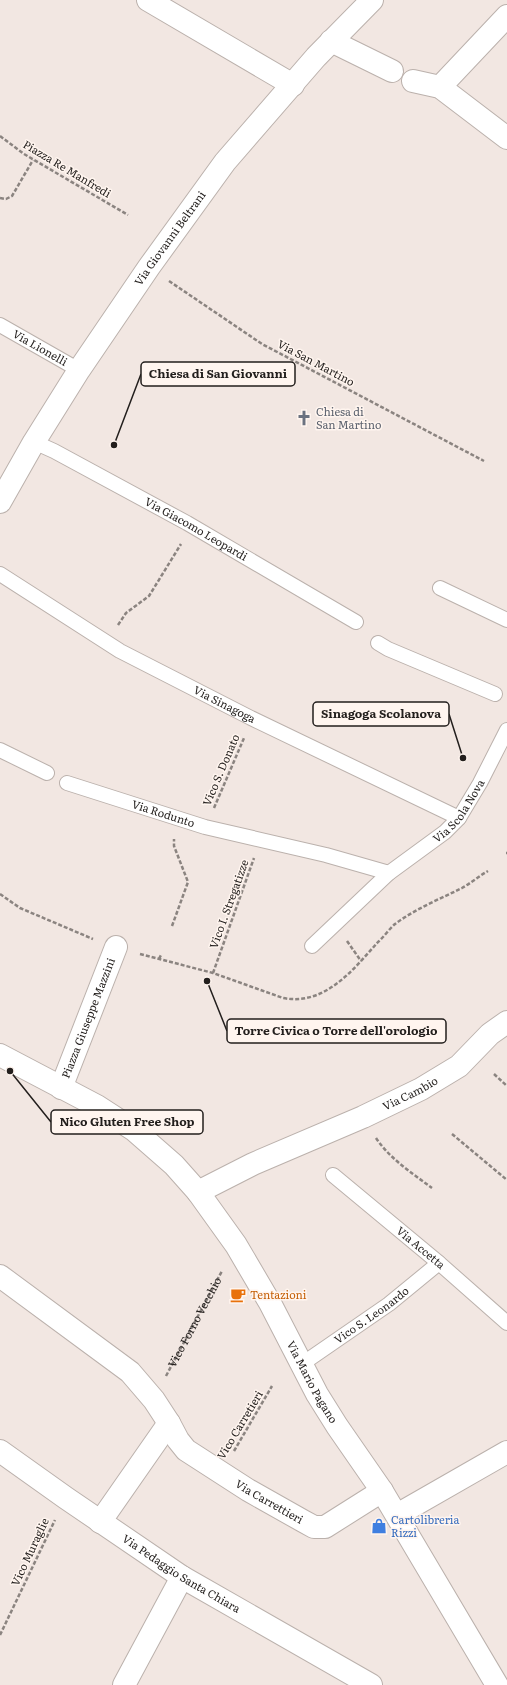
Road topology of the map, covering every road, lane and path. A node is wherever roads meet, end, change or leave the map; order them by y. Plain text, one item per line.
1 (148, 0) edge
2 (372, 0) edge
3 (507, 16) edge
4 (330, 40) junction
5 (392, 71) dead end
6 (413, 81) dead end
7 (293, 85) junction
8 (440, 87) junction
9 (0, 136) edge
10 (507, 138) edge
11 (33, 160) junction
12 (0, 198) edge
13 (128, 215) dead end
14 (149, 268) junction
15 (0, 325) edge
16 (79, 370) junction
17 (34, 442) junction
18 (484, 461) dead end
19 (0, 502) edge
20 (192, 526) junction
21 (0, 574) edge
22 (440, 588) dead end
23 (507, 620) edge
24 (356, 622) dead end
25 (108, 643) junction
26 (378, 643) dead end
27 (495, 694) dead end
28 (252, 718) junction
29 (507, 730) edge
30 (0, 750) edge
31 (47, 773) dead end
32 (67, 783) dead end
33 (459, 818) junction
34 (180, 820) junction
35 (205, 827) junction
36 (260, 840) junction
37 (488, 871) dead end
38 (389, 873) junction
39 (0, 894) edge
40 (440, 898) dead end
41 (172, 926) dead end
42 (312, 946) dead end
43 (116, 948) joint
44 (161, 955) dead end
45 (154, 958) dead end
46 (159, 959) junction
47 (175, 963) dead end
48 (213, 973) dead end
49 (507, 1022) edge
50 (0, 1055) edge
51 (494, 1074) dead end
52 (507, 1086) edge
53 (61, 1088) junction
54 (97, 1106) joint
55 (363, 1117) junction
56 (452, 1134) dead end
57 (334, 1175) dead end
58 (507, 1180) edge
59 (432, 1188) dead end
60 (198, 1192) junction
61 (236, 1245) junction
62 (439, 1263) junction
63 (0, 1276) edge
64 (507, 1323) edge
65 (302, 1364) junction
66 (272, 1386) dead end
67 (154, 1400) junction
68 (170, 1423) junction
69 (0, 1450) edge
70 (507, 1452) edge
71 (221, 1472) junction
72 (382, 1491) junction
73 (66, 1498) junction
74 (397, 1515) junction
75 (100, 1522) junction
76 (182, 1577) junction
77 (0, 1635) edge
78 (493, 1684) edge
79 (124, 1685) edge
80 (371, 1685) edge

1 - 7 street
2 - 4 street, Via Giovanni Beltrani
3 - 8 street
4 - 5 street
4 - 7 street, Via Giovanni Beltrani
6 - 8 street
7 - 14 street, Via Giovanni Beltrani
8 - 10 street
9 - 11 path, Piazza Re Manfredi
11 - 12 path
11 - 13 path, Piazza Re Manfredi
14 - 16 street, Via Giovanni Beltrani
14 - 18 path, Via San Martino
15 - 16 lane, Via Lionelli
16 - 17 street, Via Giovanni Beltrani
17 - 19 street, Via Giovanni Beltrani
17 - 20 lane, Via Giacomo Leopardi
20 - 24 lane, Via Giacomo Leopardi
20 - 25 path
21 - 25 lane, Via Sinagoga
22 - 23 lane
25 - 28 lane, Via Sinagoga
26 - 27 lane
28 - 33 lane, Via Sinagoga
28 - 35 path, Vico S. Donato
29 - 33 lane, Via Scola Nova
30 - 31 lane
32 - 34 lane, Via Rodunto
33 - 38 lane, Via Scola Nova
34 - 35 lane, Via Rodunto
34 - 41 path
35 - 36 lane, Via Rodunto
36 - 38 lane
36 - 48 path, Vico I. Stregatizze
37 - 40 path
38 - 42 lane, Via Scola Nova
39 - 43 path
43 - 53 street, Piazza Giuseppe Mazzini
44 - 46 path
45 - 46 path
46 - 47 path
49 - 55 street, Via Cambio
50 - 53 street, Piazza Giuseppe Mazzini
51 - 52 path
53 - 54 street, Piazza Giuseppe Mazzini
54 - 60 street, Via Mario Pagano
55 - 59 path
55 - 60 street, Via Cambio
56 - 58 path
57 - 62 lane, Via Accetta
60 - 61 street, Via Mario Pagano
61 - 65 street, Via Mario Pagano
61 - 67 path, Vico Forno Vecchio
62 - 64 lane, Via Accetta
62 - 65 lane, Vico S. Leonardo
63 - 67 street, Via Carrettieri
65 - 72 street, Via Mario Pagano
66 - 71 path, Vico Carretieri
67 - 68 street, Via Carrettieri
68 - 71 street, Via Carrettieri
68 - 75 street
69 - 73 street, Via Pedaggio Santa Chiara
70 - 74 street
71 - 72 street, Via Carrettieri
72 - 74 street, Via Mario Pagano
73 - 75 street, Via Pedaggio Santa Chiara
73 - 77 path, Vico Muraglie
74 - 78 street, Via Mario Pagano
75 - 76 street, Via Pedaggio Santa Chiara
76 - 79 street
76 - 80 street, Via Pedaggio Santa Chiara

